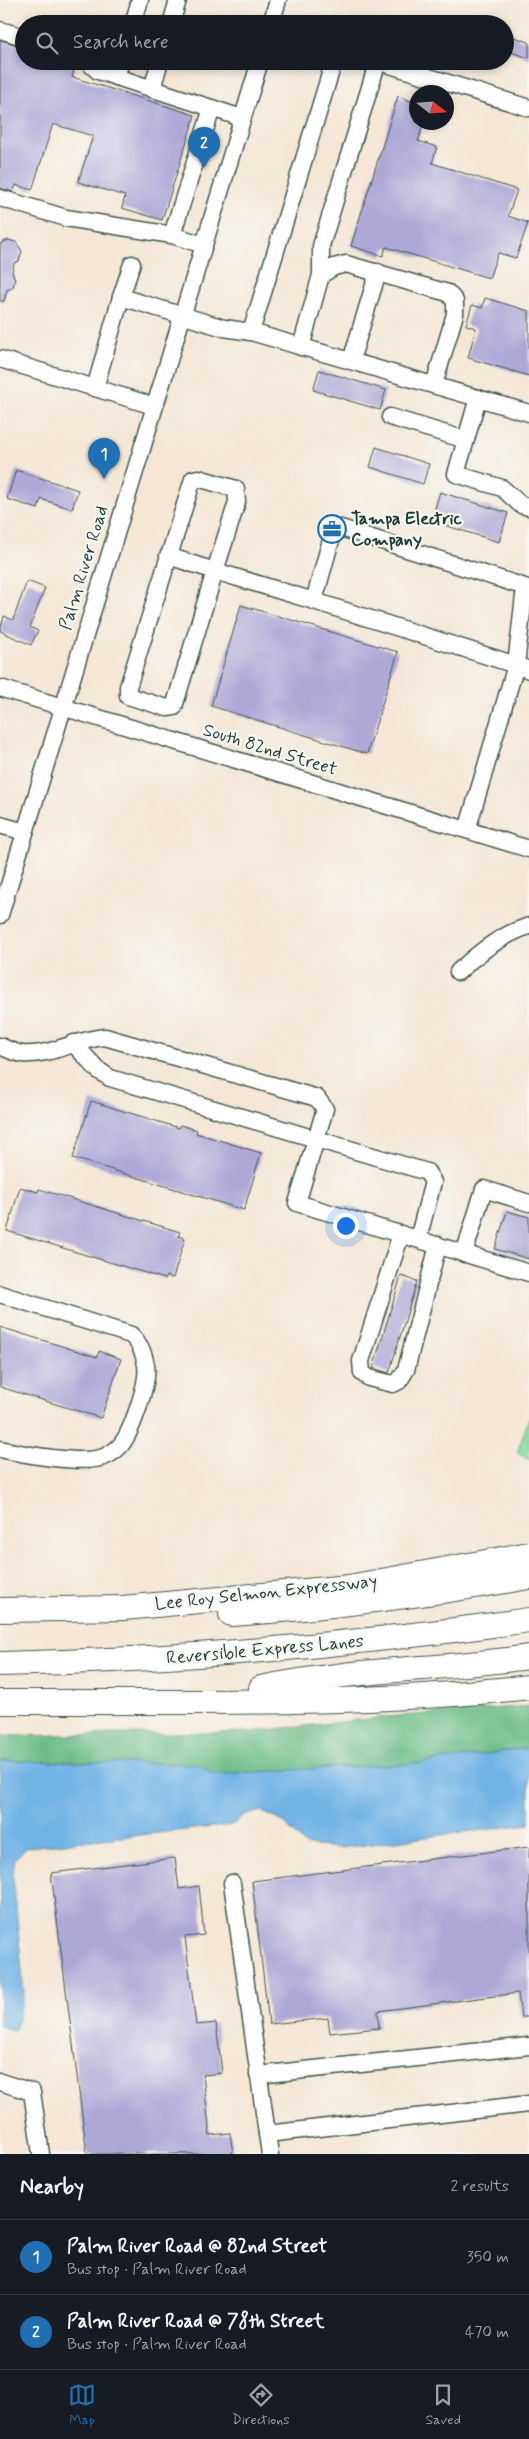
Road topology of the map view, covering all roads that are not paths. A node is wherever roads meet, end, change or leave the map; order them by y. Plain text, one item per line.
1 (140, 0) edge
2 (178, 0) edge
3 (278, 0) edge
4 (136, 15) edge
5 (174, 15) edge
6 (274, 15) edge
7 (0, 30) edge
8 (15, 34) edge
9 (97, 70) edge
10 (118, 70) edge
11 (157, 70) edge
12 (257, 70) edge
13 (331, 70) edge
14 (375, 70) edge
15 (407, 70) edge
16 (116, 77) junction
17 (152, 89) junction
18 (212, 108) junction
19 (529, 108) edge
20 (242, 118) junction
21 (0, 198) edge
22 (172, 234) junction
23 (204, 244) junction
24 (132, 264) dead end
25 (378, 272) junction
26 (322, 275) junction
27 (121, 297) junction
28 (182, 316) junction
29 (251, 332) junction
30 (301, 346) junction
31 (0, 359) edge
32 (351, 361) junction
33 (434, 385) junction
34 (95, 388) junction
35 (478, 398) junction
36 (154, 406) junction
37 (529, 413) edge
38 (390, 417) dead end
39 (466, 440) junction
40 (529, 507) edge
41 (168, 556) junction
42 (215, 571) junction
43 (314, 601) junction
44 (523, 667) edge
45 (0, 688) edge
46 (63, 708) junction
47 (0, 825) edge
48 (467, 830) junction
49 (25, 832) junction
50 (529, 849) edge
51 (0, 915) edge
52 (529, 926) edge
53 (458, 972) dead end
54 (73, 1043) junction
55 (0, 1046) edge
56 (315, 1140) junction
57 (529, 1203) edge
58 (401, 1234) junction
59 (418, 1240) junction
60 (438, 1245) junction
61 (464, 1254) junction
62 (529, 1273) edge
63 (0, 1294) edge
64 (0, 1449) edge
65 (529, 1554) edge
66 (529, 1577) edge
67 (123, 1608) junction
68 (0, 1610) edge
69 (529, 1620) edge
70 (529, 1657) edge
71 (0, 1664) edge
72 (529, 1687) edge
73 (224, 1700) junction
74 (0, 1702) edge
75 (232, 1883) dead end
76 (529, 2046) edge
77 (258, 2075) junction
78 (0, 2082) edge
79 (529, 2104) edge
80 (267, 2134) junction
81 (41, 2154) edge
82 (270, 2154) edge

1 - 4 street
2 - 5 street
3 - 6 street
7 - 8 street
9 - 16 street
10 - 16 street
11 - 17 street
12 - 20 street, Palm River Road
13 - 29 street
14 - 26 street
15 - 19 street
16 - 17 street
17 - 18 street
18 - 20 street
18 - 22 street
20 - 23 street, Palm River Road
21 - 22 street
22 - 23 street
23 - 28 street, Palm River Road
24 - 27 street
25 - 26 street
25 - 32 street
25 - 33 street
26 - 30 street
27 - 28 street
27 - 34 street
28 - 29 street
28 - 36 street, Palm River Road
29 - 30 street
30 - 32 street
31 - 34 street
32 - 33 street
33 - 35 street
34 - 36 street
35 - 37 street
35 - 39 street
36 - 46 street, Palm River Road
38 - 39 street
39 - 40 street
41 - 42 street
41 - 42 street
41 - 42 street
42 - 43 street
43 - 44 street
43 - 44 street
44 - 48 street
45 - 46 street, South 82nd Street
46 - 48 street, South 82nd Street
46 - 49 street, Palm River Road
47 - 49 street
48 - 50 street, South 82nd Street
49 - 51 street, Palm River Road
52 - 53 street
54 - 55 street
54 - 56 street
54 - 56 street
56 - 58 street
56 - 59 street
57 - 61 street
58 - 59 street
58 - 60 street
59 - 60 street
60 - 61 street
61 - 62 street
63 - 64 street
65 - 67 highway, Lee Roy Selmon Expressway
66 - 67 highway
67 - 68 highway, Lee Roy Selmon Expressway
69 - 71 highway, Reversible Express Lanes
70 - 73 highway
72 - 73 highway
73 - 74 highway
75 - 77 street
76 - 77 street
77 - 80 street
78 - 81 street
79 - 80 street
80 - 82 street

